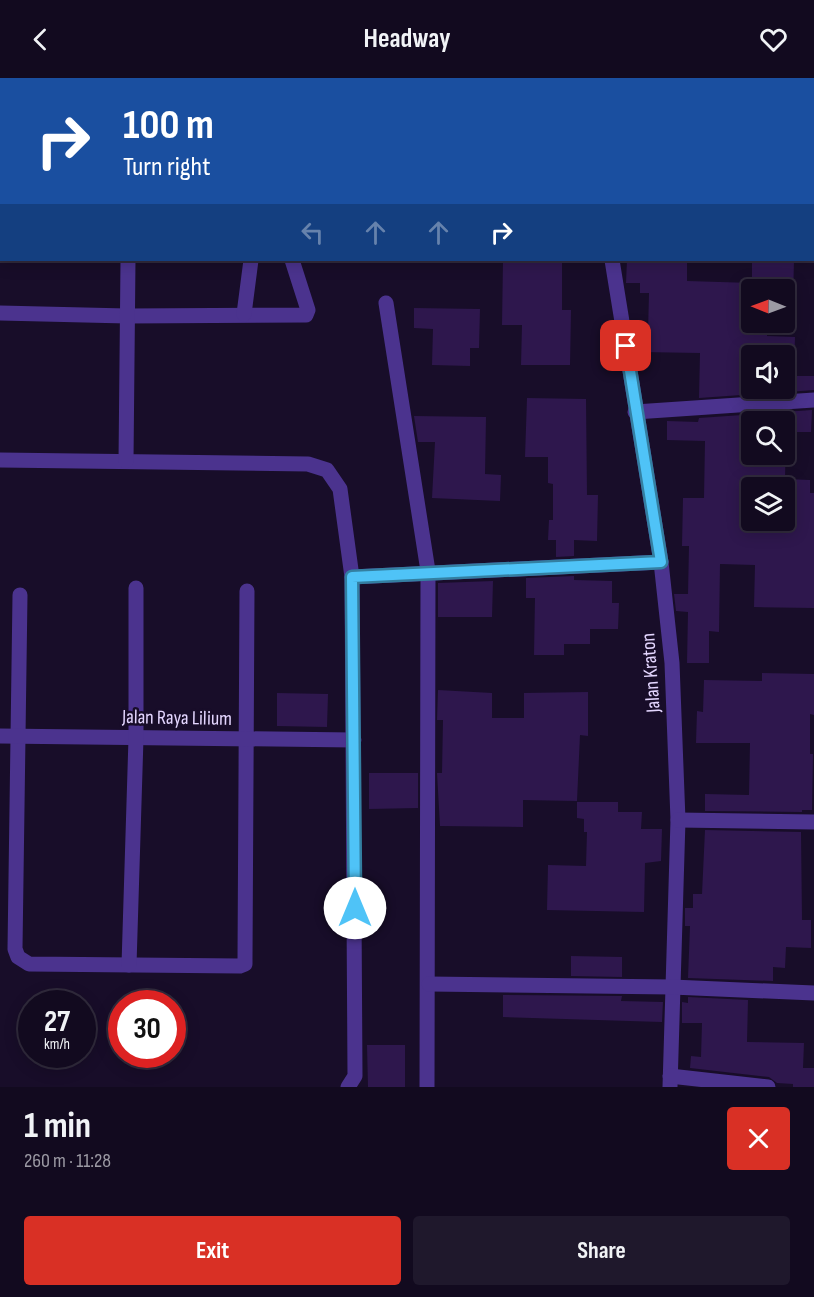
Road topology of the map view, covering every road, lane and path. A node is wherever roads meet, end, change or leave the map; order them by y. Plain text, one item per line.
1 (128, 261) edge
2 (251, 261) edge
3 (292, 261) edge
4 (612, 261) edge
5 (386, 303) dead end
6 (0, 313) edge
7 (244, 314) junction
8 (126, 316) junction
9 (814, 400) edge
10 (635, 412) junction
11 (0, 460) edge
12 (126, 461) junction
13 (661, 562) junction
14 (428, 571) junction
15 (352, 577) junction
16 (136, 588) dead end
17 (247, 591) dead end
18 (20, 595) dead end
19 (0, 736) edge
20 (19, 736) junction
21 (136, 738) junction
22 (245, 739) junction
23 (354, 740) junction
24 (678, 820) junction
25 (814, 822) edge
26 (129, 965) junction
27 (429, 984) junction
28 (672, 987) junction
29 (814, 993) edge
30 (670, 1082) edge
31 (348, 1087) edge
32 (427, 1087) edge
33 (768, 1087) edge

1 - 8 street
2 - 7 street
3 - 7 street
4 - 10 street, Jalan Kraton
5 - 14 street
6 - 8 street
7 - 8 street
8 - 12 street
9 - 10 street
10 - 13 street, Jalan Kraton
11 - 12 street
12 - 15 street
13 - 14 street
13 - 24 street, Jalan Kraton
14 - 15 street
14 - 27 street
15 - 23 street
16 - 21 street
17 - 22 street
18 - 20 street
19 - 20 street, Jalan Raya Lilium
20 - 21 street, Jalan Raya Lilium
20 - 26 street
21 - 22 street, Jalan Raya Lilium
21 - 26 street
22 - 23 street, Jalan Raya Lilium
22 - 26 street
23 - 31 street
24 - 25 street
24 - 28 street, Jalan Kraton
27 - 28 street
27 - 32 street
28 - 29 street
28 - 30 street, Jalan Kraton
30 - 33 street

